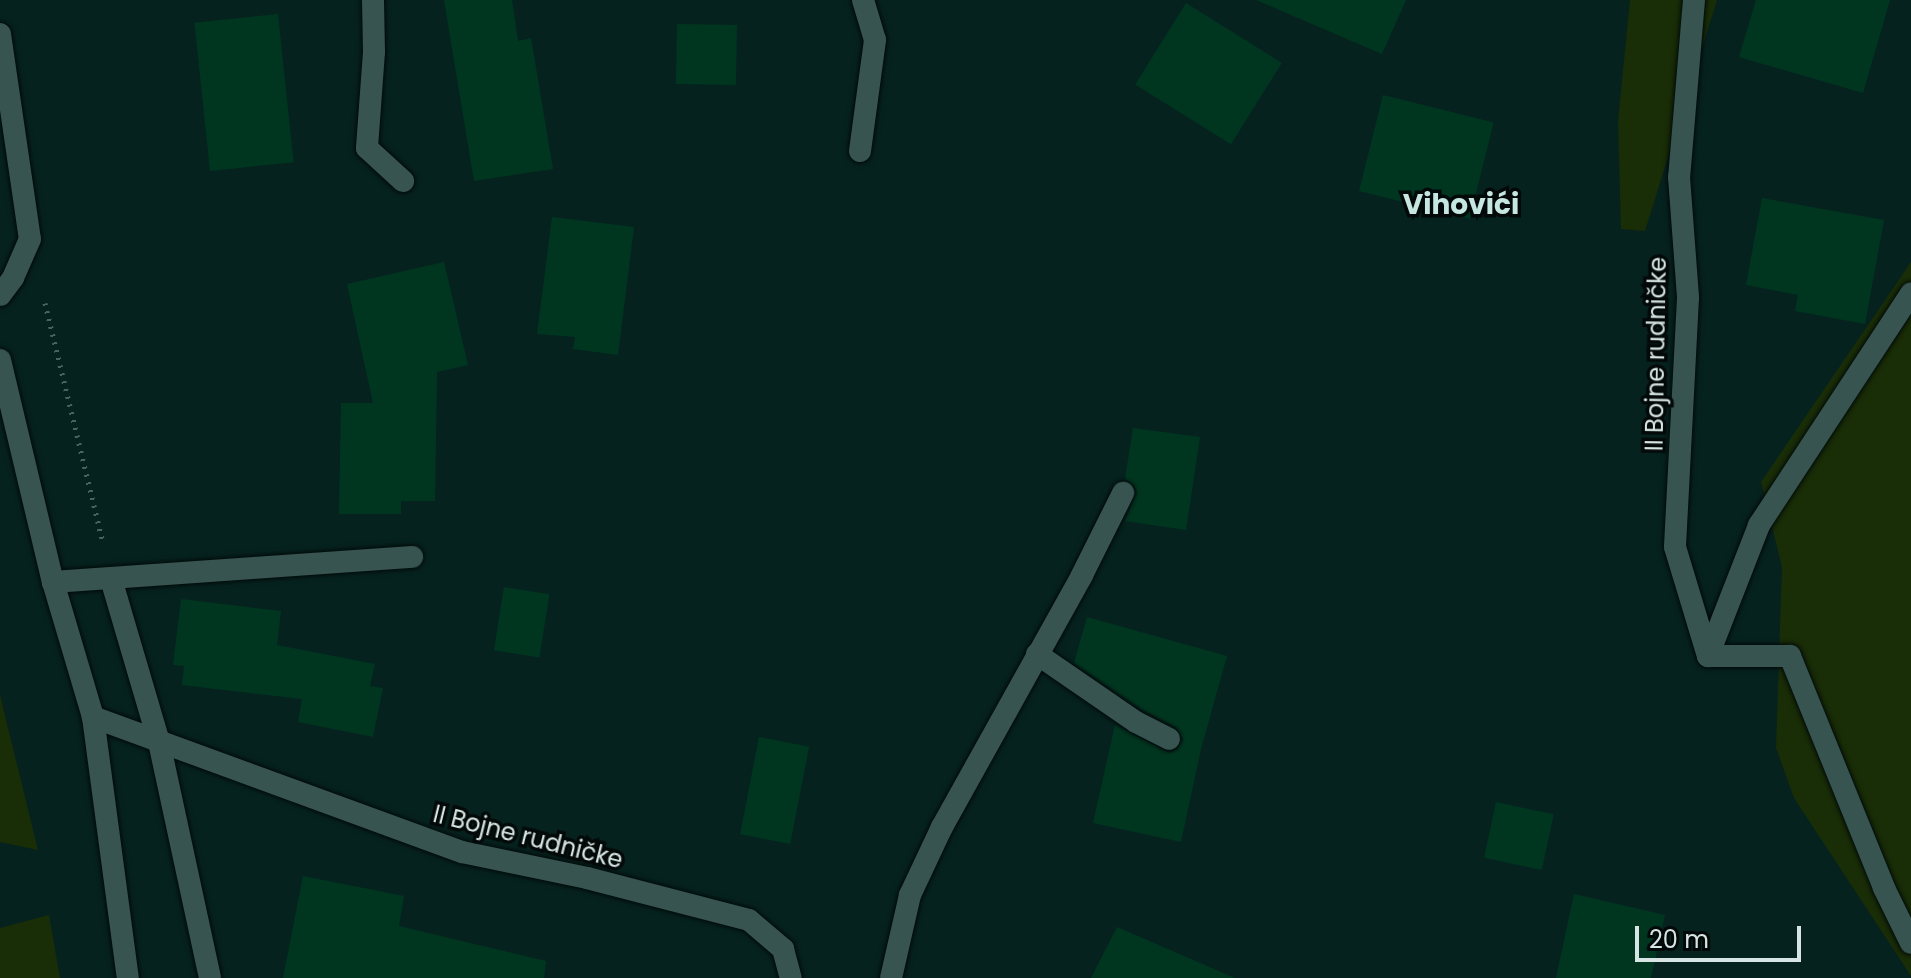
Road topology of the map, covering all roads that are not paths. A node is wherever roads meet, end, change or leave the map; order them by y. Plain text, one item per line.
1 (373, 0) edge
2 (863, 0) edge
3 (1694, 0) edge
4 (0, 34) edge
5 (860, 151) dead end
6 (403, 181) dead end
7 (1911, 294) edge
8 (0, 295) edge
9 (0, 360) edge
10 (1123, 493) dead end
11 (412, 557) dead end
12 (111, 579) junction
13 (53, 582) junction
14 (1037, 654) junction
15 (1708, 656) junction
16 (93, 717) junction
17 (1169, 739) dead end
18 (159, 742) junction
19 (1911, 943) edge
20 (128, 978) edge
21 (210, 978) edge
22 (791, 978) edge
23 (891, 978) edge

1 - 6 street
2 - 5 street
3 - 15 street, II Bojne rudničke
4 - 8 street
7 - 15 street
9 - 13 street
10 - 14 street
11 - 12 street
12 - 13 street
12 - 18 street
13 - 16 street
14 - 17 street
14 - 23 street
15 - 19 street
16 - 18 street, II Bojne rudničke
16 - 20 street
18 - 21 street
18 - 22 street, II Bojne rudničke

